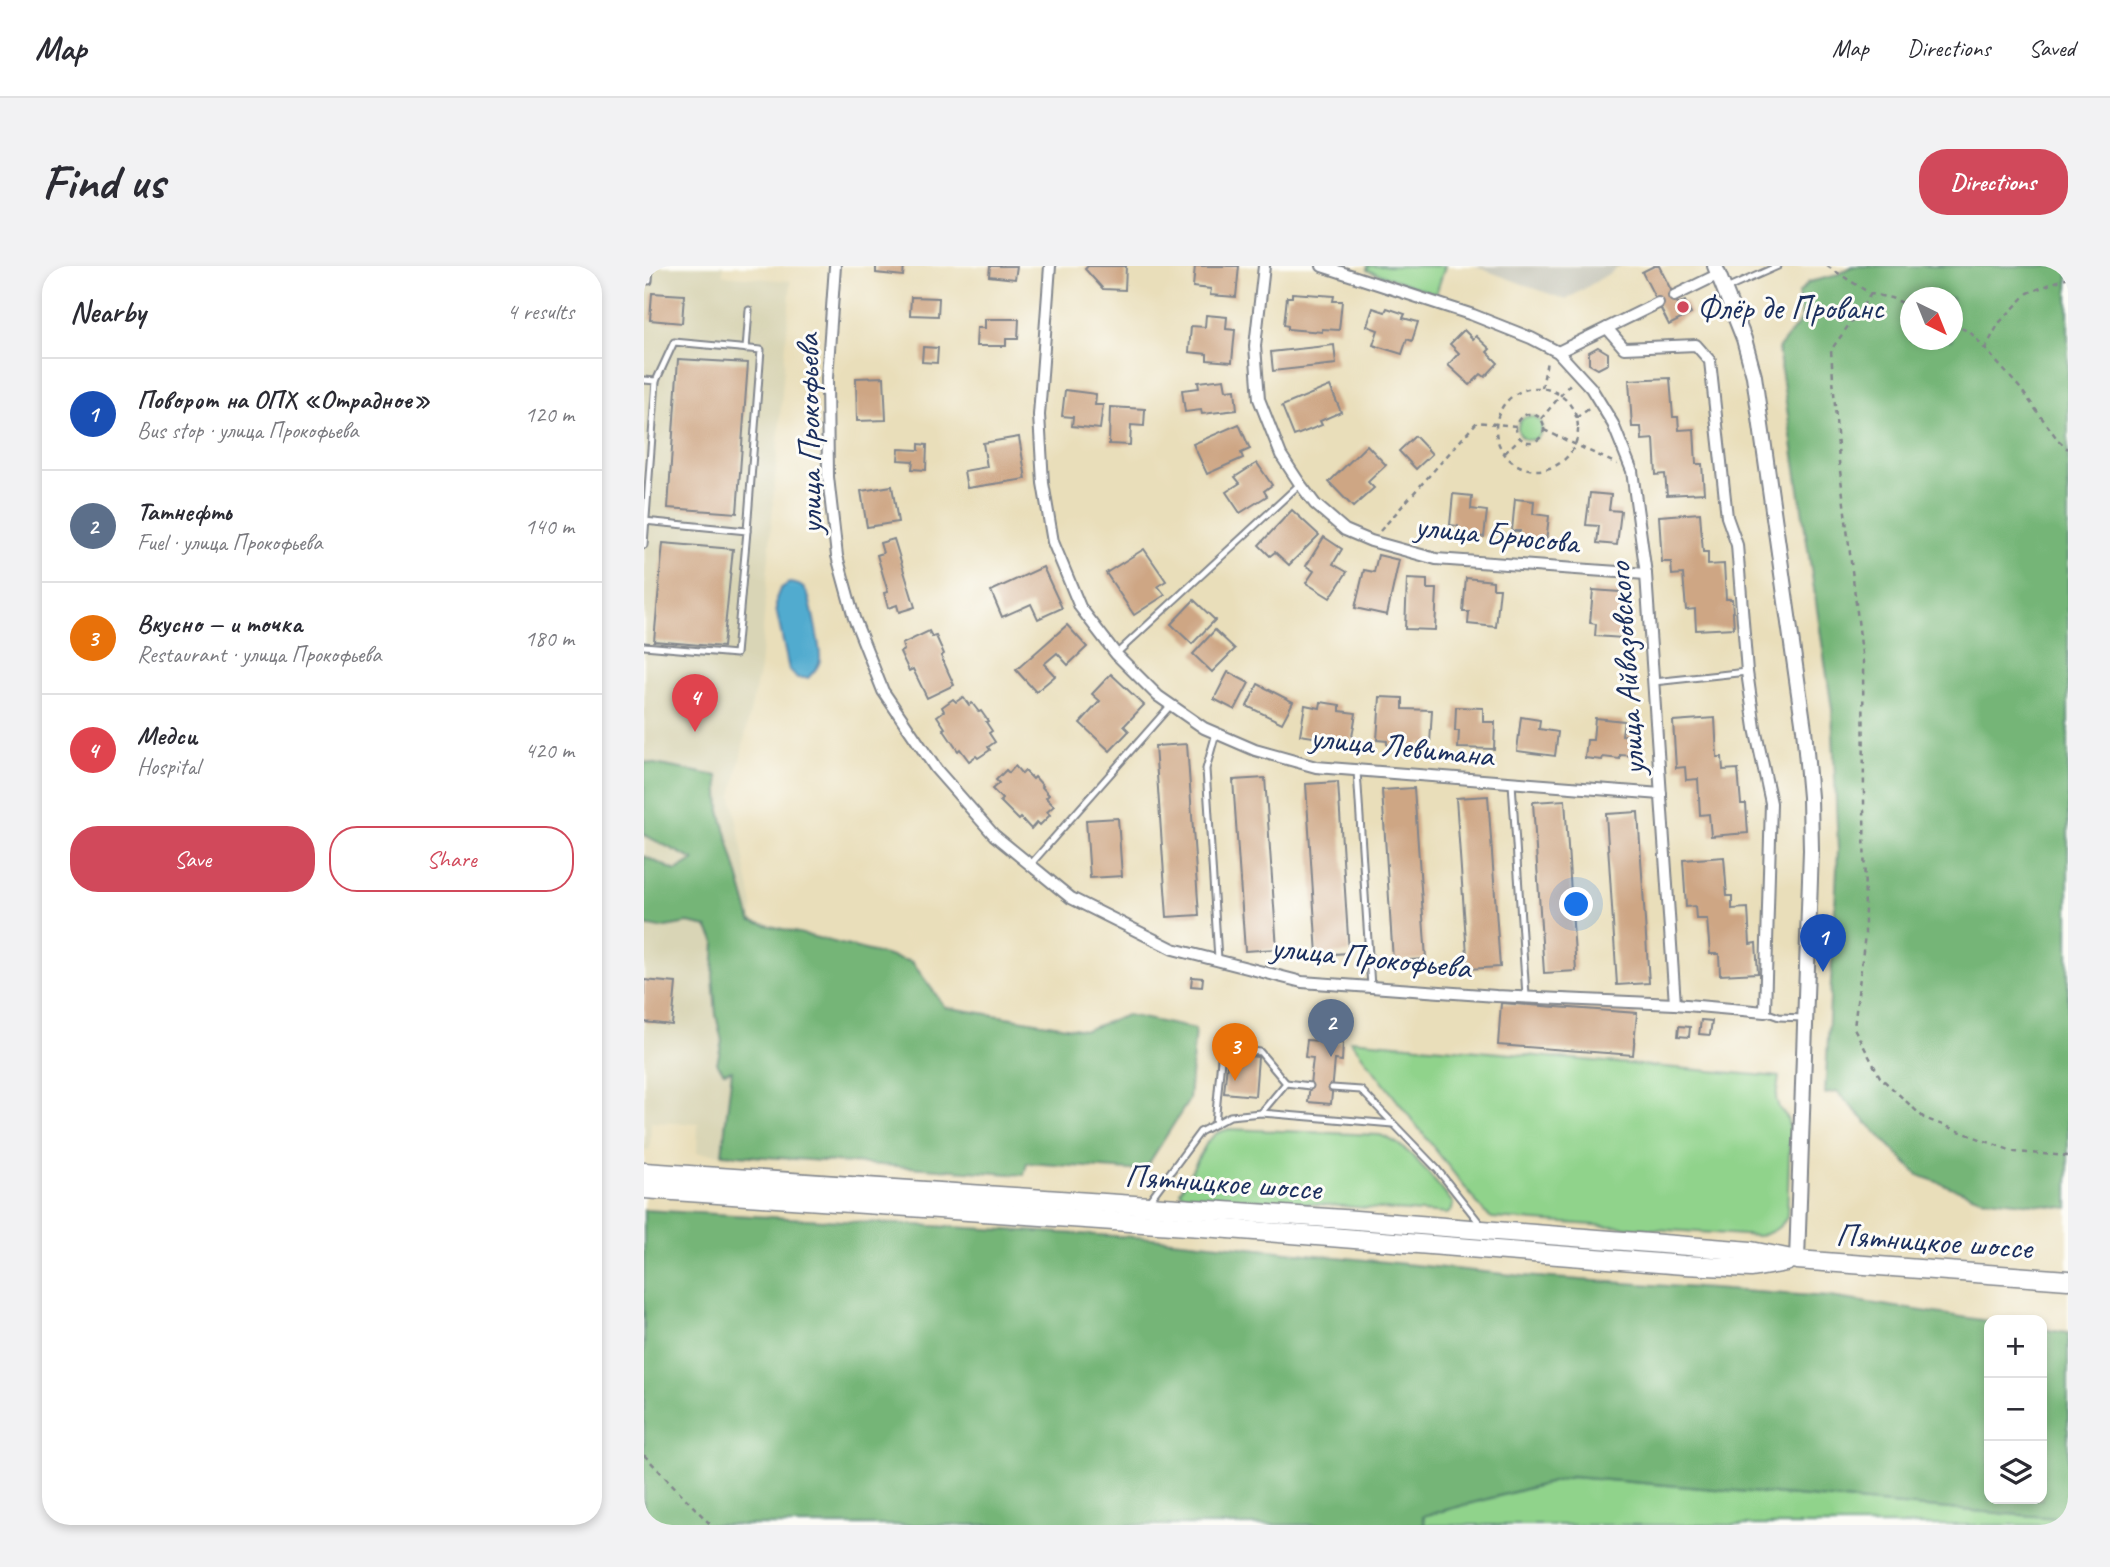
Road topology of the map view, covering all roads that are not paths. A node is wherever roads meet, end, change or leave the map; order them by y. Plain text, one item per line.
1 (650, 266) edge
2 (835, 266) edge
3 (1049, 266) edge
4 (1264, 266) edge
5 (1322, 266) edge
6 (1777, 266) edge
7 (1717, 270) edge
8 (644, 281) edge
9 (1725, 289) junction
10 (1674, 296) dead end
11 (1658, 303) dead end
12 (749, 310) dead end
13 (1607, 328) junction
14 (746, 349) junction
15 (1554, 349) junction
16 (644, 380) edge
17 (656, 381) junction
18 (1300, 484) junction
19 (645, 521) edge
20 (747, 531) junction
21 (644, 545) edge
22 (1646, 575) junction
23 (644, 646) edge
24 (1116, 654) junction
25 (1747, 672) junction
26 (1654, 682) junction
27 (1171, 705) junction
28 (1216, 733) junction
29 (1357, 771) junction
30 (1512, 783) junction
31 (1661, 794) junction
32 (1031, 864) junction
33 (1218, 961) junction
34 (1371, 987) junction
35 (1526, 997) junction
36 (1675, 1004) junction
37 (1765, 1012) junction
38 (1805, 1018) junction
39 (1286, 1083) junction
40 (1310, 1086) dead end
41 (1332, 1087) dead end
42 (1261, 1113) junction
43 (1214, 1124) junction
44 (1394, 1124) junction
45 (644, 1172) edge
46 (644, 1189) edge
47 (1145, 1207) junction
48 (1486, 1231) junction
49 (1797, 1260) junction
50 (2068, 1280) edge

1 - 8 lane
2 - 32 street, улица Прокофьева
3 - 24 street, улица Левитана
4 - 18 street, улица Брюсова
5 - 15 street
6 - 9 lane
7 - 9 street
7 - 10 street
9 - 38 street
11 - 13 street
12 - 14 lane
13 - 15 street
13 - 25 street
14 - 17 lane
14 - 20 lane
15 - 22 street, улица Айвазовского
16 - 17 lane
17 - 19 lane
18 - 22 street, улица Брюсова
18 - 24 lane
19 - 20 lane
19 - 21 lane
20 - 23 lane
22 - 26 street, улица Айвазовского
24 - 27 street, улица Левитана
25 - 26 lane
25 - 37 street
26 - 31 street, улица Айвазовского
27 - 28 street, улица Левитана
27 - 32 lane
28 - 29 street, улица Левитана
28 - 33 lane
29 - 30 street, улица Левитана
29 - 34 lane
30 - 31 street, улица Левитана
30 - 35 lane
31 - 36 street, улица Айвазовского
32 - 33 street, улица Прокофьева
33 - 34 street, улица Прокофьева
34 - 35 street, улица Прокофьева
35 - 36 street, улица Прокофьева
36 - 37 street, улица Прокофьева
37 - 38 lane
38 - 49 street
39 - 40 lane
39 - 42 lane
39 - 43 lane
41 - 44 lane
42 - 43 lane
42 - 44 lane
43 - 47 lane
44 - 48 lane
45 - 47 main road, Пятницкое шоссе
46 - 49 main road, Пятницкое шоссе
47 - 48 main road, Пятницкое шоссе
48 - 49 main road, Пятницкое шоссе
49 - 50 main road, Пятницкое шоссе

